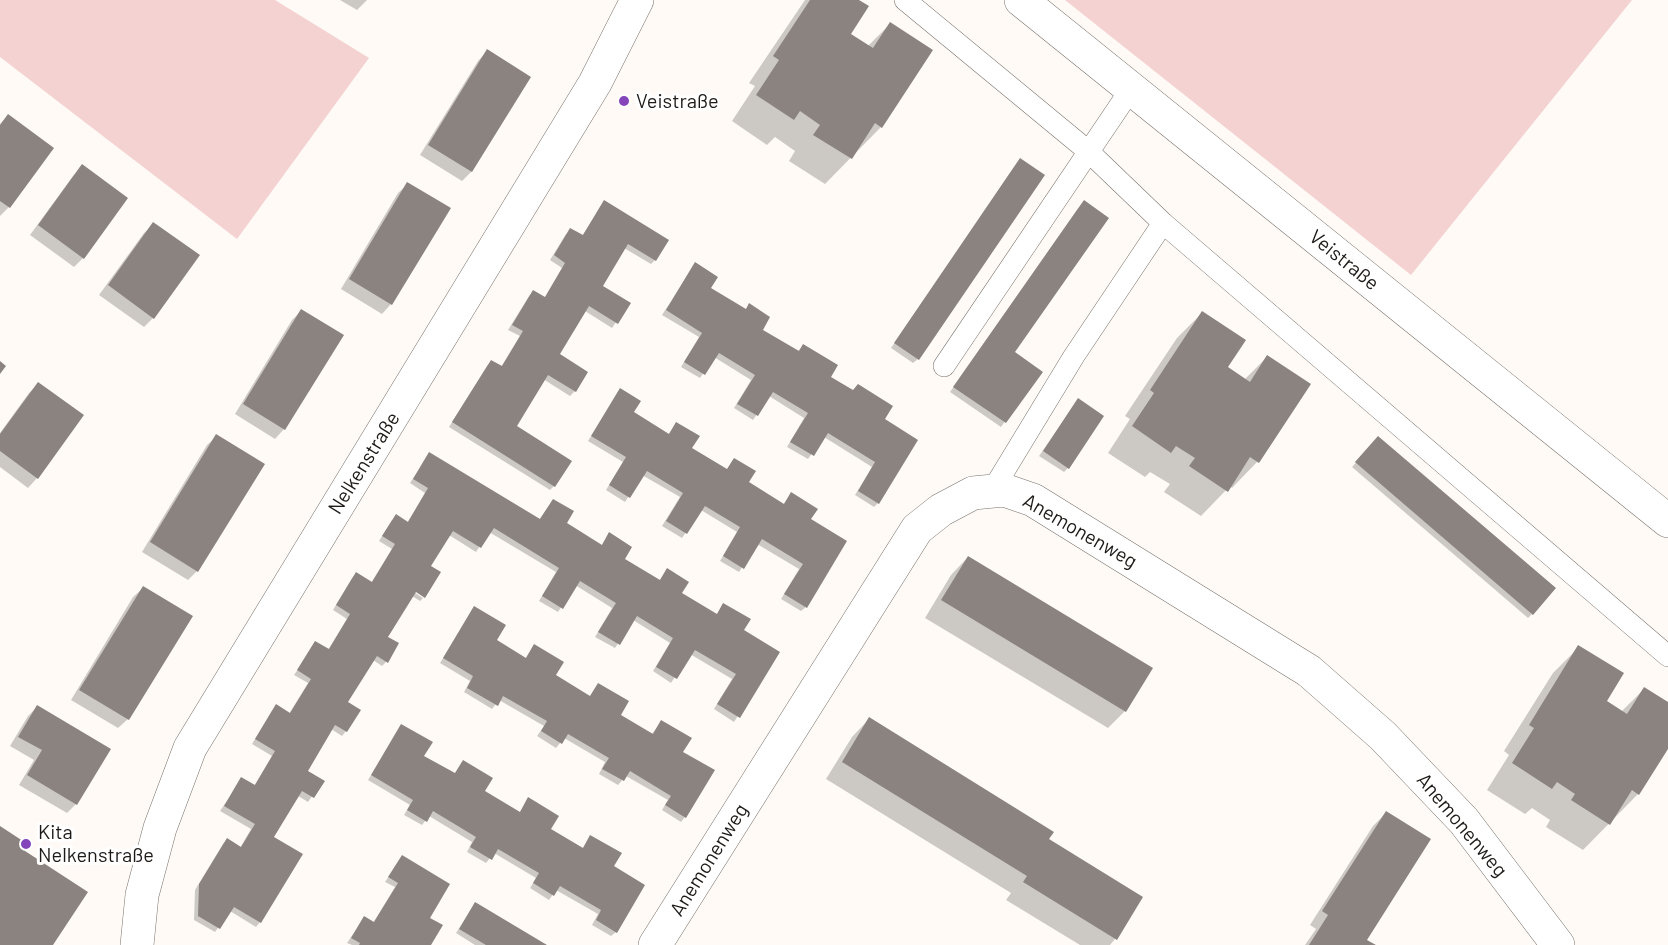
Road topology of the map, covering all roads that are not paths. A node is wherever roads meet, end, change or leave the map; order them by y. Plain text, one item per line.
1 (638, 0) edge
2 (905, 0) edge
3 (1021, 0) edge
4 (1131, 89) junction
5 (1088, 151) junction
6 (1163, 223) junction
7 (944, 366) dead end
8 (992, 491) junction
9 (1668, 521) edge
10 (1668, 656) edge
11 (137, 945) edge
12 (656, 945) edge
13 (1558, 945) edge

1 - 11 street, Nelkenstraße
2 - 5 lane
3 - 4 street, Veistraße
4 - 5 lane
4 - 9 street, Veistraße
5 - 6 lane
5 - 7 lane
6 - 8 lane
6 - 10 lane
8 - 12 street, Anemonenweg
8 - 13 street, Anemonenweg

